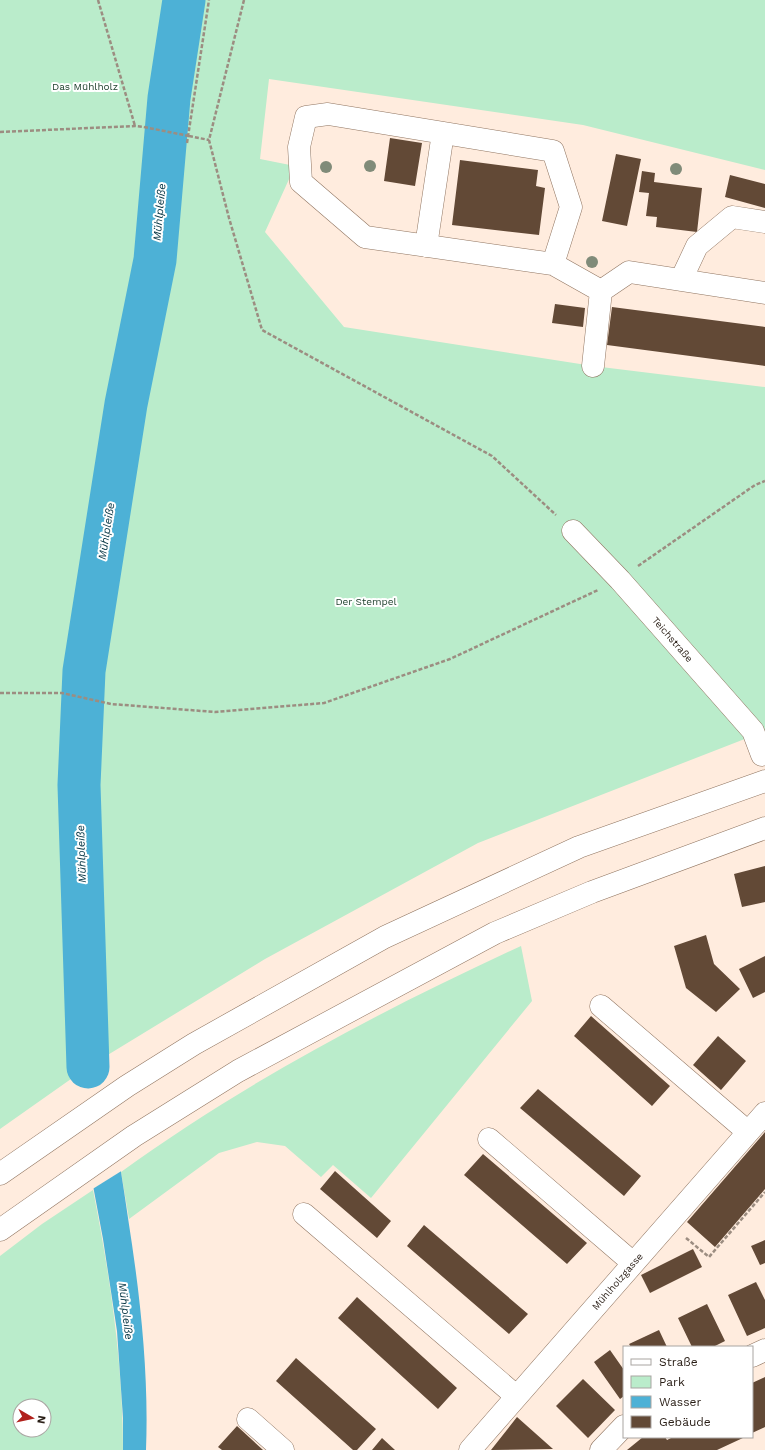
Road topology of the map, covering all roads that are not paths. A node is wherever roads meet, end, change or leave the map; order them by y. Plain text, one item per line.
1 (443, 133) junction
2 (765, 222) edge
3 (426, 246) junction
4 (553, 264) junction
5 (681, 280) junction
6 (601, 291) junction
7 (765, 293) edge
8 (593, 366) dead end
9 (573, 531) road end
10 (762, 755) dead end
11 (757, 784) edge
12 (763, 829) edge
13 (601, 1006) dead end
14 (765, 1112) edge
15 (748, 1132) junction
16 (489, 1139) dead end
17 (0, 1174) edge
18 (304, 1214) dead end
19 (0, 1230) edge
20 (633, 1263) junction
21 (765, 1350) edge
22 (753, 1356) edge
23 (516, 1396) junction
24 (248, 1419) dead end
25 (623, 1427) edge
26 (283, 1450) edge
27 (470, 1450) edge
28 (601, 1450) edge

1 - 3 main road
1 - 3 main road
1 - 4 main road
2 - 5 main road
3 - 4 main road
4 - 6 main road
5 - 6 main road
5 - 7 main road
6 - 8 main road
9 - 10 main road, Teichstraße
11 - 17 main road
12 - 19 main road
13 - 15 main road
14 - 15 main road, Mühlholzgasse
15 - 20 main road, Mühlholzgasse
16 - 20 main road
18 - 23 main road
20 - 23 main road, Mühlholzgasse
21 - 22 main road
23 - 27 main road, Mühlholzgasse
24 - 26 main road
25 - 28 main road

